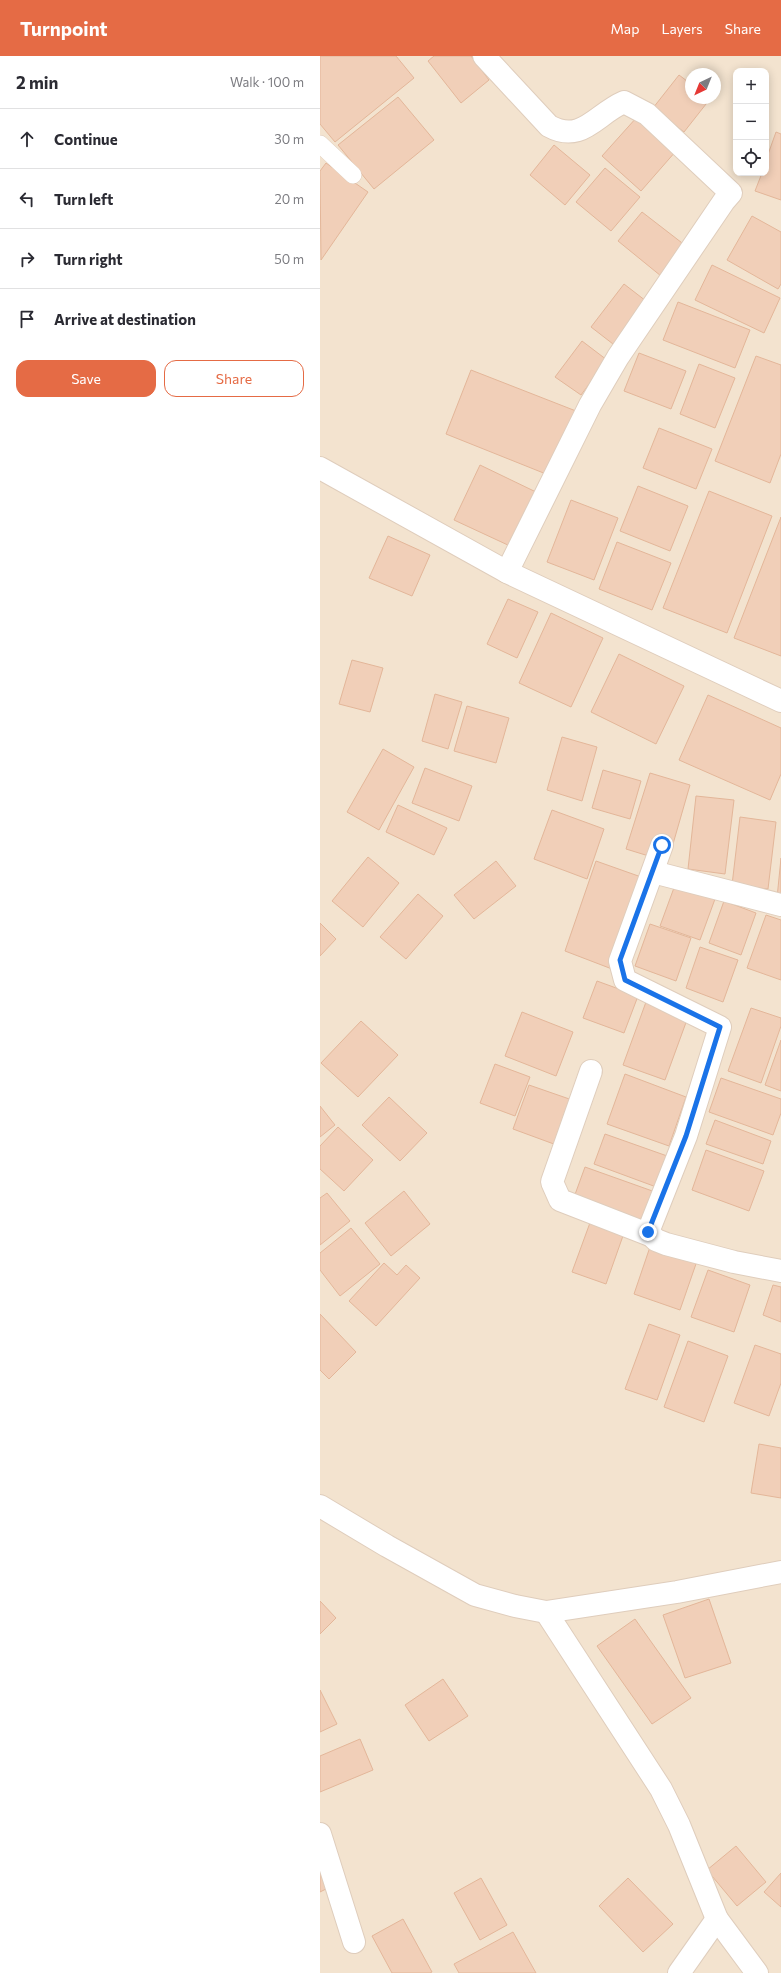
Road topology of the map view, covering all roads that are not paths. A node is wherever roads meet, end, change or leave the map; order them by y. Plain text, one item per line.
1 (484, 56) edge
2 (320, 144) edge
3 (353, 175) dead end
4 (320, 468) edge
5 (507, 572) junction
6 (781, 702) edge
7 (662, 845) dead end
8 (653, 872) junction
9 (781, 905) edge
10 (590, 1070) dead end
11 (650, 1235) junction
12 (781, 1271) edge
13 (320, 1506) edge
14 (781, 1572) edge
15 (546, 1612) junction
16 (320, 1834) edge
17 (717, 1919) junction
18 (354, 1942) dead end
19 (679, 1973) edge
20 (757, 1973) edge

1 - 5 street
2 - 3 lane
4 - 5 street
5 - 6 street
7 - 8 street
8 - 9 street
8 - 11 street
10 - 11 street
11 - 12 street
13 - 15 street
14 - 15 street
15 - 17 street
16 - 18 street
17 - 19 street
17 - 20 street

